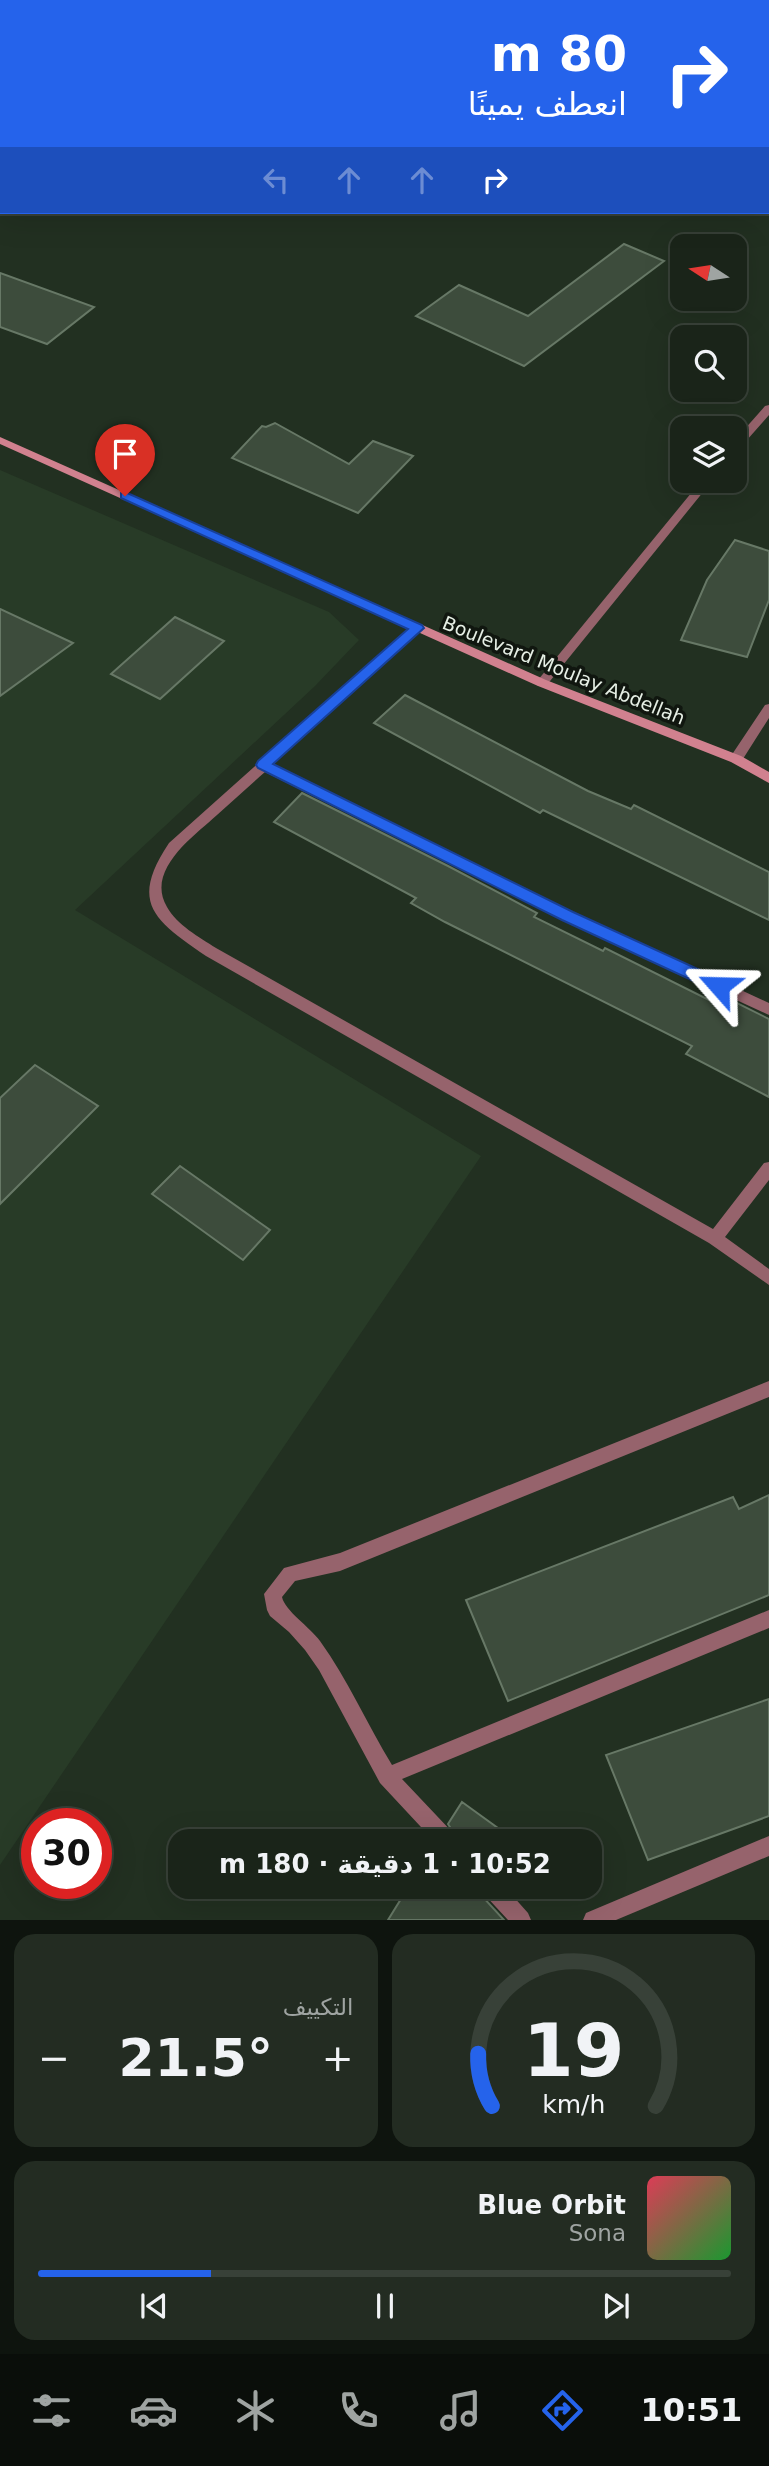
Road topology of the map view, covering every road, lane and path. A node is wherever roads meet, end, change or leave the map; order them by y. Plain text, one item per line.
1 (769, 408) edge
2 (747, 433) edge
3 (0, 440) edge
4 (697, 493) edge
5 (418, 628) junction
6 (542, 683) junction
7 (769, 708) edge
8 (736, 759) junction
9 (263, 765) junction
10 (769, 778) edge
11 (769, 1009) edge
12 (769, 1168) edge
13 (715, 1238) junction
14 (769, 1278) edge
15 (769, 1389) edge
16 (769, 1619) edge
17 (387, 1776) junction
18 (436, 1829) edge
19 (769, 1846) edge
20 (502, 1899) edge
21 (521, 1920) edge
22 (593, 1920) edge

1 - 2 street
3 - 5 main road, Boulevard Moulay Abdellah
4 - 6 street
5 - 6 main road, Boulevard Moulay Abdellah
5 - 9 street
6 - 8 main road, Boulevard Moulay Abdellah
7 - 8 street
8 - 10 main road, Boulevard Moulay Abdellah
9 - 11 street
9 - 13 street
12 - 13 street
13 - 14 street
15 - 17 street
16 - 17 street
17 - 18 street
19 - 22 street
20 - 21 street

